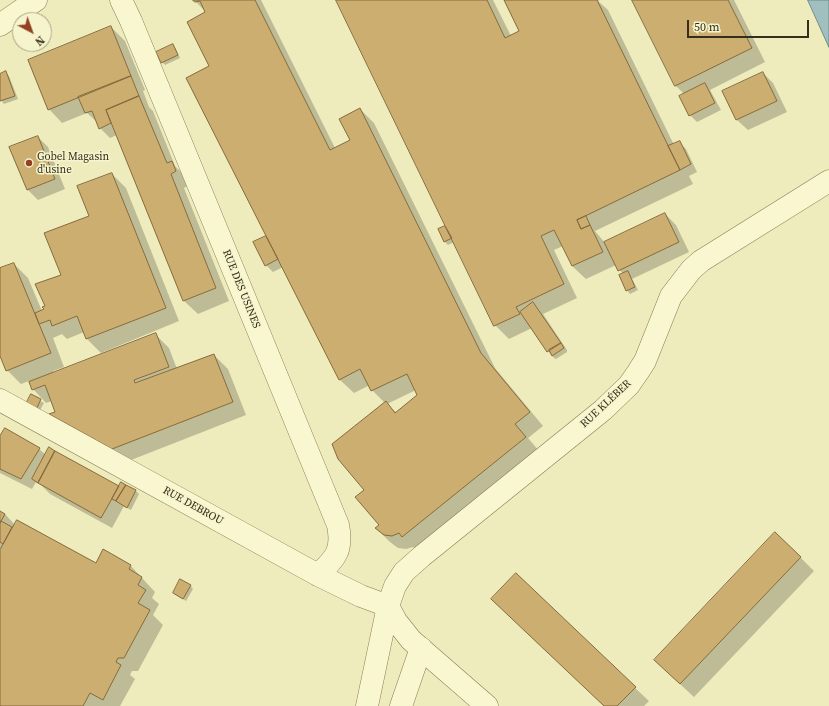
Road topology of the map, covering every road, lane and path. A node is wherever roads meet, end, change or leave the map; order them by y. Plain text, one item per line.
1 (36, 0) edge
2 (121, 0) edge
3 (0, 25) edge
4 (829, 181) edge
5 (0, 400) edge
6 (318, 575) junction
7 (388, 606) junction
8 (421, 648) junction
9 (367, 706) edge
10 (401, 706) edge
11 (487, 706) edge

1 - 3 street
2 - 6 street, RUE DES USINES
4 - 7 street, RUE KLÉBER
5 - 6 street, RUE DEBROU
6 - 7 street, RUE DEBROU
7 - 8 street
7 - 9 street, RUE KLÉBER
8 - 10 street
8 - 11 street

